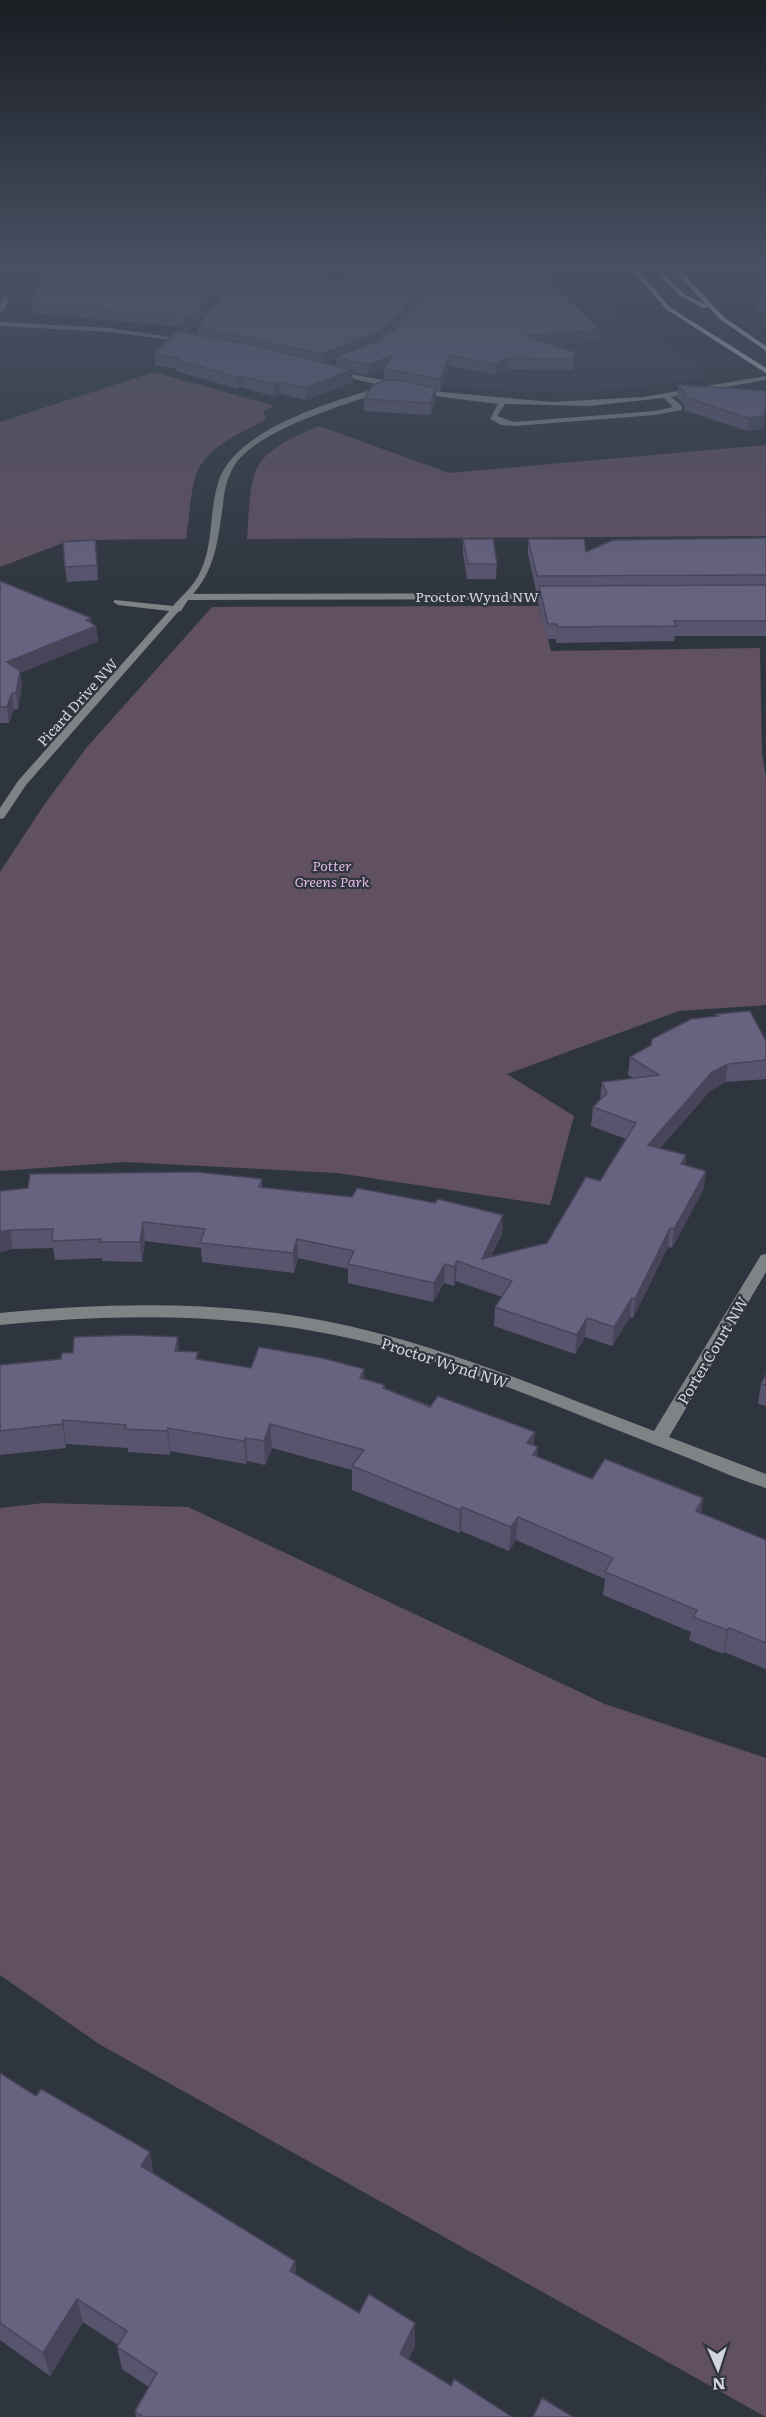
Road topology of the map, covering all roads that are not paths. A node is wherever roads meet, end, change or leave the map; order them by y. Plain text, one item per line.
1 (362, 379) edge
2 (761, 379) edge
3 (391, 386) junction
4 (665, 395) junction
5 (503, 402) junction
6 (565, 596) edge
7 (187, 597) junction
8 (118, 602) dead end
9 (178, 609) junction
10 (0, 816) edge
11 (766, 1259) edge
12 (0, 1319) edge
13 (658, 1440) junction
14 (766, 1481) edge

1 - 3 street
2 - 4 street
3 - 5 street
3 - 7 street, Picard Drive NW
4 - 5 street
4 - 5 street
6 - 7 street, Proctor Wynd NW
7 - 9 street, Picard Drive NW
8 - 9 street
9 - 10 street, Picard Drive NW
11 - 13 street, Porter Court NW
12 - 13 street, Proctor Wynd NW
13 - 14 street, Proctor Wynd NW

